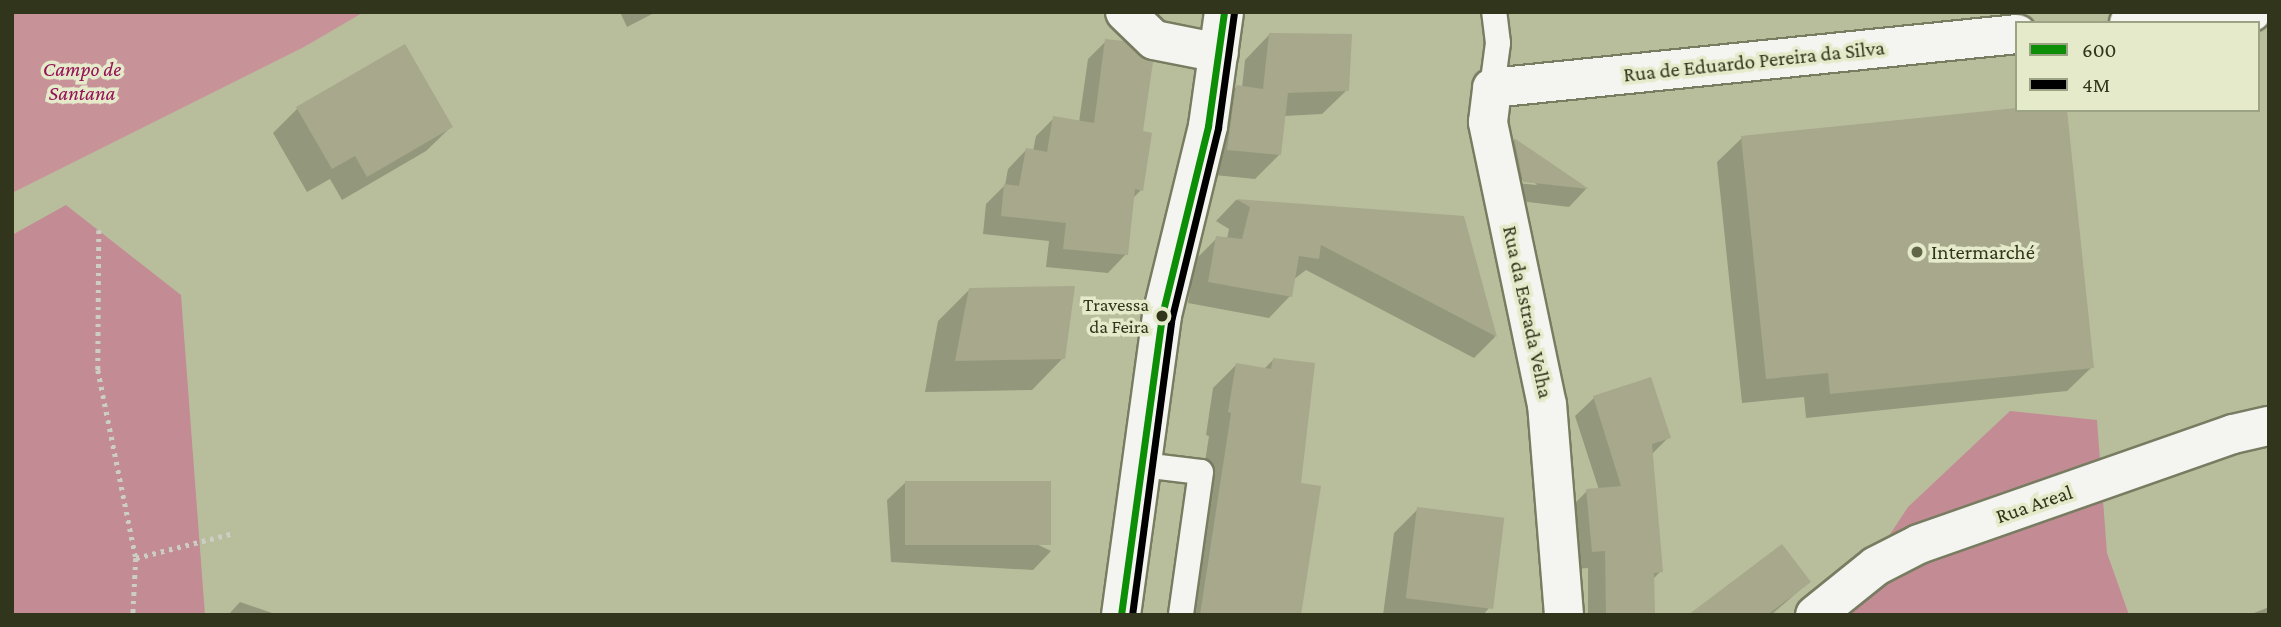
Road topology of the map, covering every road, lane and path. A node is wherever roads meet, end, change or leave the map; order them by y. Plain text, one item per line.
1 (1125, 12) edge
2 (1224, 12) edge
3 (1494, 12) edge
4 (2252, 12) edge
5 (2151, 21) edge
6 (2015, 34) edge
7 (1219, 53) junction
8 (1492, 88) junction
9 (99, 230) dead end
10 (2269, 426) edge
11 (1143, 465) junction
12 (234, 533) dead end
13 (135, 558) junction
14 (133, 615) edge
15 (1121, 615) edge
16 (1181, 615) edge
17 (1564, 615) edge
18 (1815, 615) edge

1 - 7 street
2 - 7 street
3 - 8 lane, Rua da Estrada Velha
4 - 5 street
6 - 8 street, Rua de Eduardo Pereira da Silva
7 - 11 street
8 - 17 street, Rua da Estrada Velha
9 - 13 path
10 - 18 street, Rua Areal
11 - 15 street
11 - 16 lane
12 - 13 path
13 - 14 path

